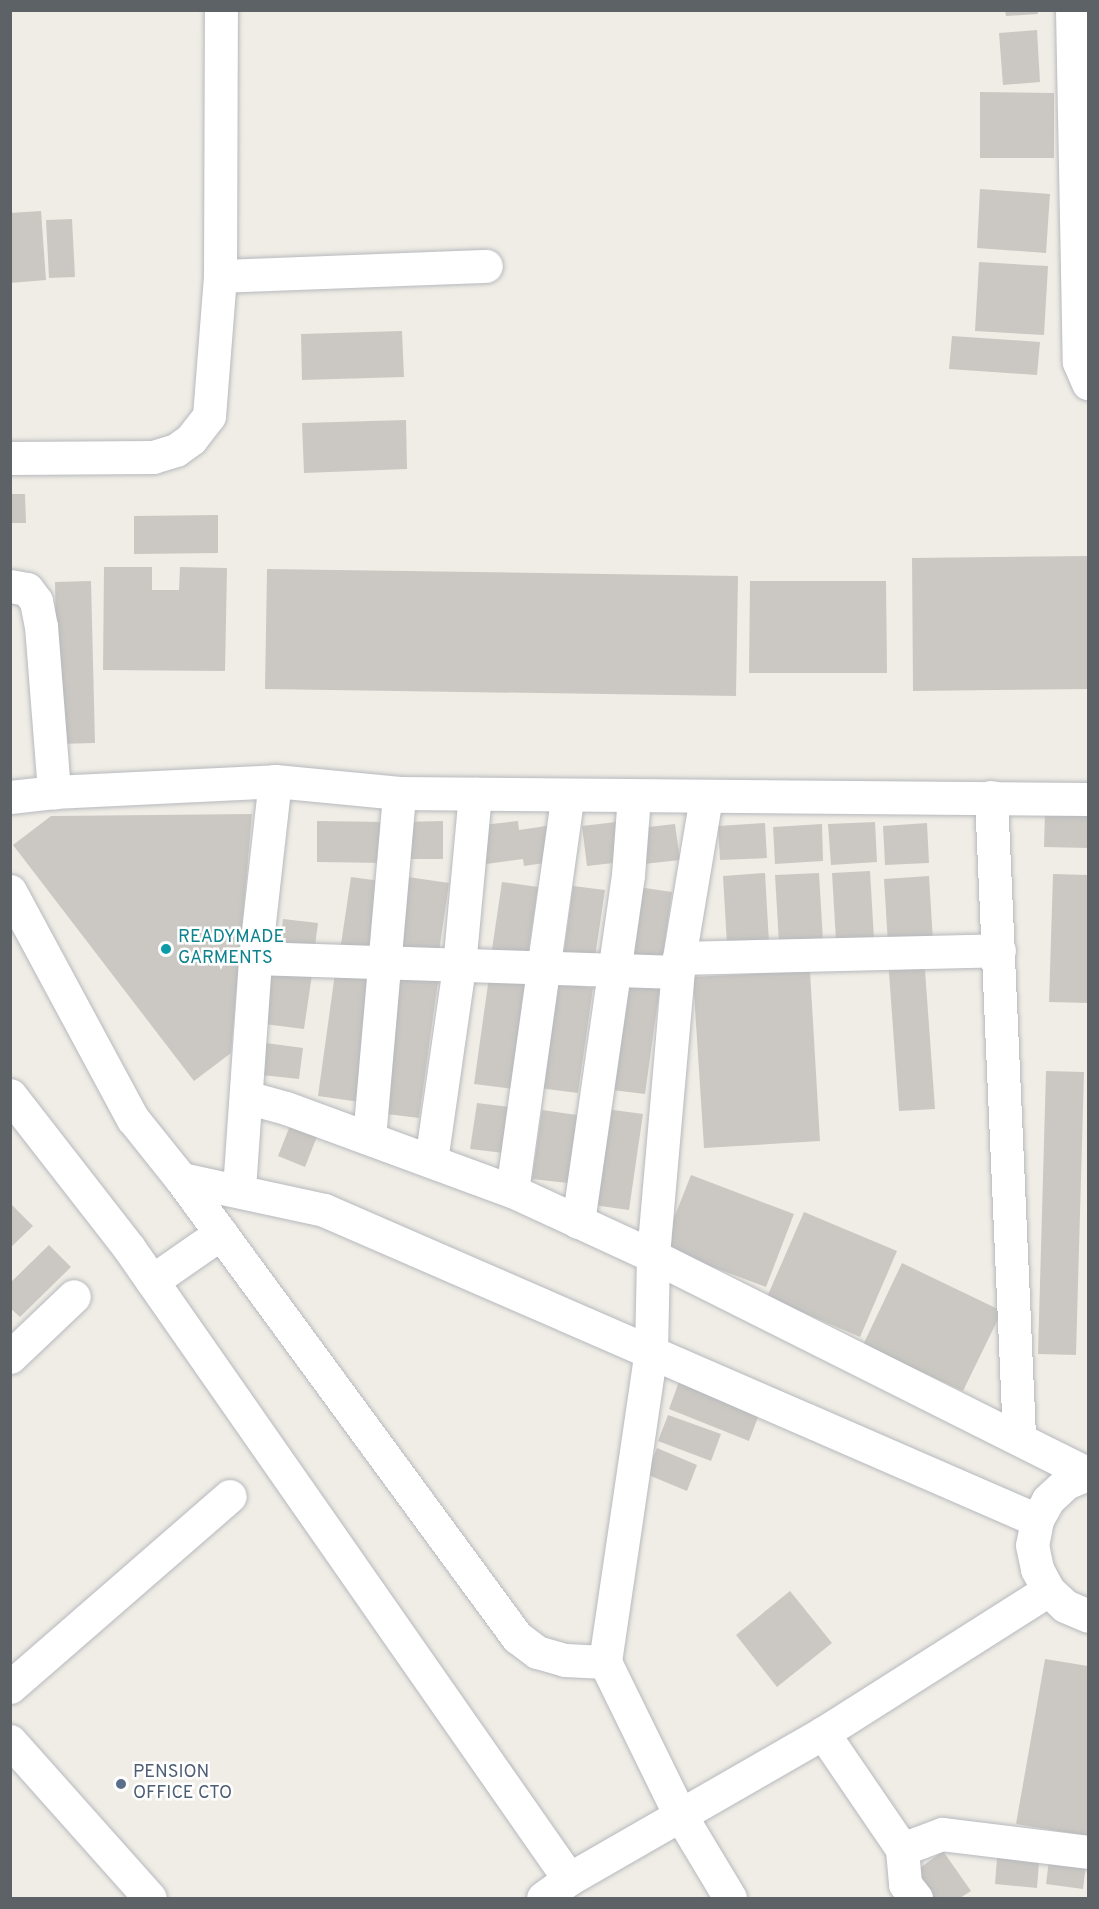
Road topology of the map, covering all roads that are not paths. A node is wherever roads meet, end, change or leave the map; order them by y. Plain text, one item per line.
1 (221, 10) edge
2 (1072, 10) edge
3 (486, 267) dead end
4 (220, 276) junction
5 (1089, 383) edge
6 (10, 458) edge
7 (10, 586) edge
8 (275, 781) junction
9 (54, 792) junction
10 (399, 793) junction
11 (475, 794) junction
12 (568, 795) junction
13 (634, 796) junction
14 (10, 797) edge
15 (706, 797) junction
16 (991, 797) junction
17 (1089, 799) edge
18 (10, 891) edge
19 (999, 950) junction
20 (255, 958) junction
21 (385, 962) junction
22 (679, 965) junction
23 (459, 966) junction
24 (544, 969) junction
25 (614, 972) junction
26 (10, 1095) edge
27 (246, 1097) junction
28 (369, 1138) junction
29 (431, 1161) junction
30 (181, 1179) junction
31 (239, 1189) junction
32 (512, 1191) junction
33 (578, 1222) junction
34 (221, 1233) junction
35 (653, 1256) junction
36 (152, 1281) junction
37 (74, 1296) dead end
38 (651, 1350) junction
39 (10, 1357) edge
40 (1019, 1437) junction
41 (1088, 1474) edge
42 (230, 1496) dead end
43 (1037, 1520) junction
44 (1048, 1590) junction
45 (1089, 1616) edge
46 (605, 1662) junction
47 (10, 1687) edge
48 (823, 1733) junction
49 (10, 1741) edge
50 (679, 1813) junction
51 (902, 1850) junction
52 (1089, 1852) edge
53 (569, 1879) junction
54 (150, 1899) edge
55 (543, 1899) edge
56 (730, 1899) edge
57 (916, 1899) edge

1 - 4 street
2 - 5 street
3 - 4 street
4 - 6 street
7 - 9 street
8 - 9 street
8 - 10 street
8 - 20 street
9 - 14 street
10 - 11 street
10 - 21 street
11 - 12 street
11 - 23 street
12 - 13 street
12 - 24 street
13 - 15 street
13 - 25 street
15 - 16 street
15 - 22 street
16 - 17 street
16 - 19 street
18 - 30 street
19 - 22 street
19 - 40 street
20 - 21 street
20 - 27 street
21 - 23 street
21 - 28 street
22 - 25 street
22 - 35 street
23 - 24 street
23 - 29 street
24 - 25 street
24 - 32 street
25 - 33 street
26 - 36 street
27 - 28 street
27 - 31 street
28 - 29 street
29 - 32 street
30 - 31 street
30 - 34 street
31 - 38 street
32 - 33 street
33 - 35 street
34 - 36 street
34 - 46 street
35 - 38 street
35 - 40 street
36 - 53 street
37 - 39 street
38 - 43 street
38 - 46 street
40 - 41 street
41 - 43 street
42 - 47 street
43 - 44 street
44 - 45 street
44 - 48 street
46 - 50 street
48 - 50 street
48 - 51 street
49 - 54 street
50 - 53 street
50 - 56 street
51 - 52 street
51 - 57 street
53 - 55 street

